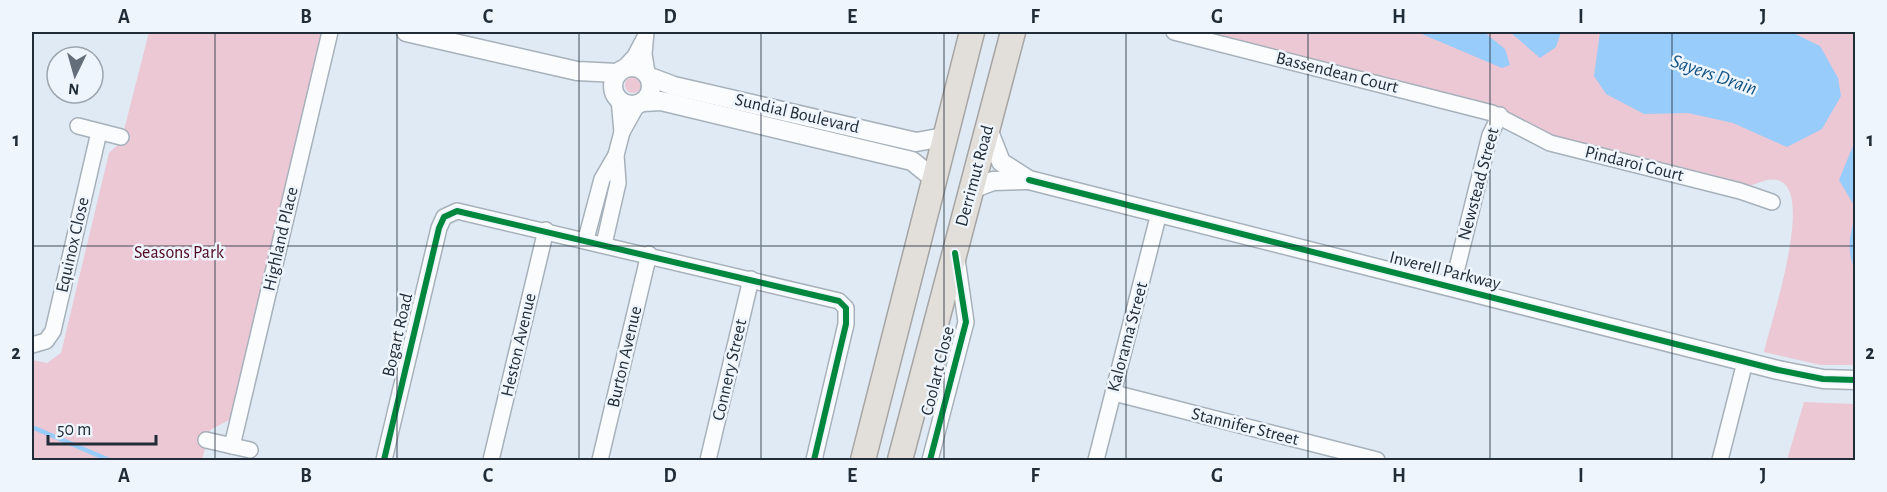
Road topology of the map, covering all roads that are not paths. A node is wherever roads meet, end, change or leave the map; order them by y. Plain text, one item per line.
1 (330, 32) edge
2 (406, 32) edge
3 (972, 32) edge
4 (1013, 32) edge
5 (1174, 32) edge
6 (646, 34) edge
7 (649, 75) junction
8 (618, 83) junction
9 (640, 103) junction
10 (1500, 116) junction
11 (78, 126) dead end
12 (988, 129) junction
13 (99, 132) junction
14 (622, 132) junction
15 (944, 136) junction
16 (121, 137) dead end
17 (616, 155) junction
18 (933, 177) junction
19 (1029, 180) junction
20 (972, 189) junction
21 (597, 195) junction
22 (615, 200) junction
23 (1772, 202) dead end
24 (1159, 213) junction
25 (546, 230) junction
26 (586, 239) junction
27 (604, 243) junction
28 (955, 253) junction
29 (649, 254) junction
30 (751, 279) junction
31 (1452, 288) junction
32 (32, 345) edge
33 (1745, 362) junction
34 (1856, 380) edge
35 (1114, 393) junction
36 (206, 441) dead end
37 (232, 446) junction
38 (250, 450) dead end
39 (384, 460) edge
40 (491, 460) edge
41 (600, 460) edge
42 (708, 460) edge
43 (814, 460) edge
44 (863, 460) edge
45 (900, 460) edge
46 (930, 460) edge
47 (1096, 460) edge
48 (1377, 460) edge
49 (1720, 460) edge

1 - 37 street, Highland Place
2 - 8 street
3 - 15 highway
4 - 12 highway, Derrimut Road
5 - 10 street, Bassendean Court
6 - 7 street
6 - 8 street
7 - 8 street
7 - 9 street
7 - 15 street, Sundial Boulevard
8 - 9 street
8 - 14 street
9 - 14 street
9 - 18 street, Sundial Boulevard
10 - 23 street, Pindaroi Court
10 - 31 street, Newstead Street
11 - 13 street
12 - 19 street, Inverell Parkway
12 - 20 highway, Derrimut Road
13 - 16 street
13 - 32 street, Equinox Close
14 - 17 street
15 - 18 highway
17 - 21 street
17 - 22 street
18 - 44 highway
19 - 20 street, Inverell Parkway
19 - 24 street, Inverell Parkway
20 - 28 highway, Derrimut Road
21 - 22 street
21 - 26 street
22 - 27 street
24 - 31 street, Inverell Parkway
24 - 35 street, Kalorama Street
25 - 26 street
25 - 39 street, Bogart Road
25 - 40 street, Heston Avenue
26 - 27 street
27 - 29 street
28 - 45 highway, Derrimut Road
28 - 46 street, Coolart Close
29 - 30 street
29 - 41 street, Burton Avenue
30 - 42 street, Connery Street
30 - 43 street
31 - 33 street, Inverell Parkway
33 - 34 street, Inverell Parkway
33 - 49 street
35 - 47 street, Kalorama Street
35 - 48 street, Stannifer Street
36 - 37 street
37 - 38 street

